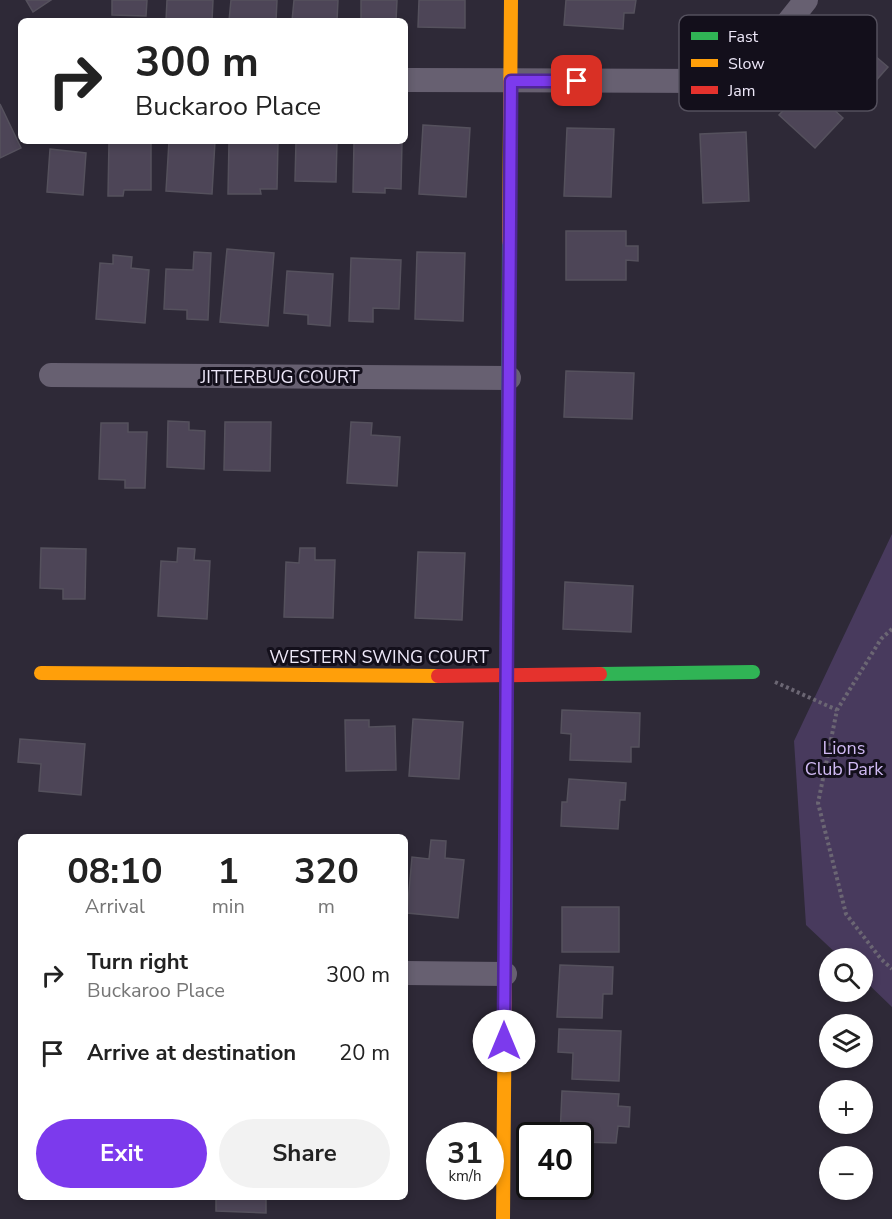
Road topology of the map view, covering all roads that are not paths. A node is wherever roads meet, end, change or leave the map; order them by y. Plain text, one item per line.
1 (511, 0) edge
2 (806, 0) edge
3 (794, 15) edge
4 (408, 80) edge
5 (511, 81) junction
6 (679, 81) edge
7 (51, 375) dead end
8 (509, 378) junction
9 (753, 672) road end
10 (41, 673) dead end
11 (507, 676) junction
12 (408, 973) edge
13 (504, 974) junction
14 (503, 1219) edge

1 - 5 street
2 - 3 street
4 - 5 street
5 - 6 street
5 - 8 street
7 - 8 street, JITTERBUG COURT
8 - 11 street
9 - 11 street, WESTERN SWING COURT
10 - 11 street, WESTERN SWING COURT
11 - 13 street
12 - 13 street
13 - 14 street

